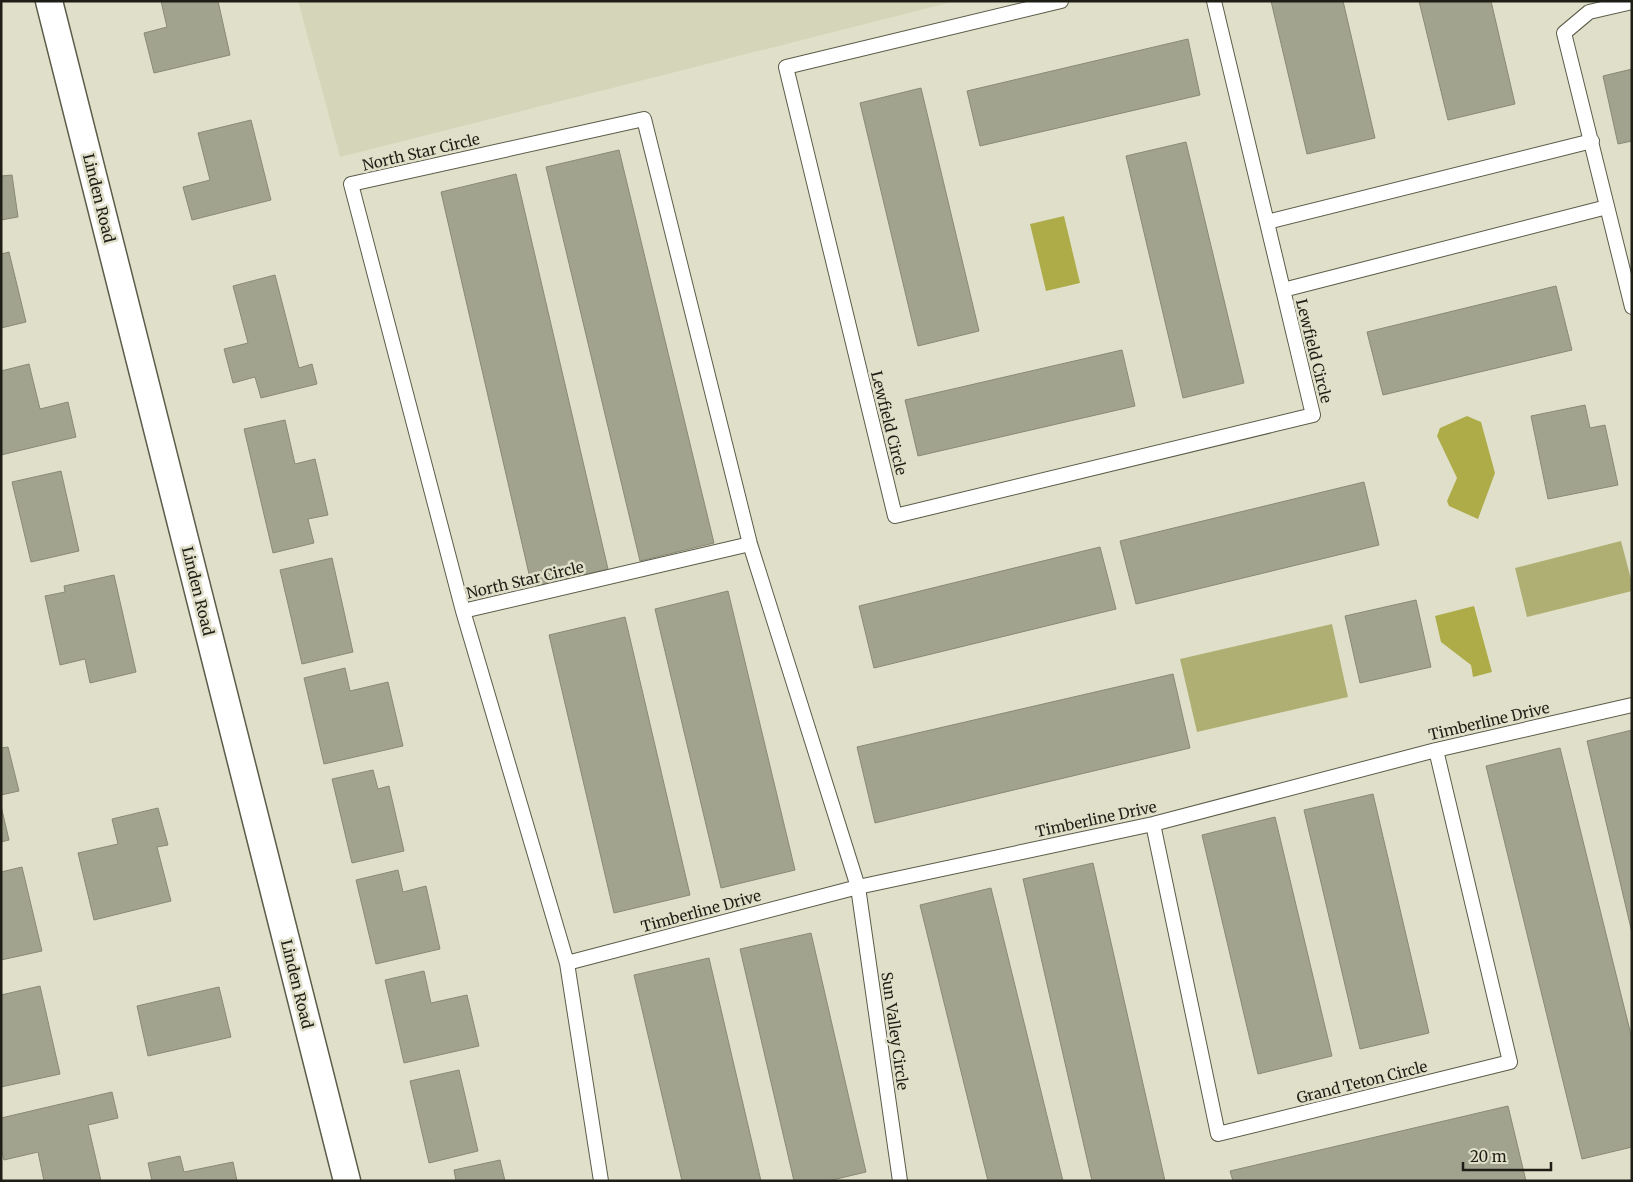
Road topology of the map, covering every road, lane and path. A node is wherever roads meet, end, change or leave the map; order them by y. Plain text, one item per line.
1 (50, 1) edge
2 (1061, 1) edge
3 (1214, 1) edge
4 (1632, 2) edge
5 (1592, 141) junction
6 (1607, 207) junction
7 (1267, 222) junction
8 (1283, 290) junction
9 (1632, 307) edge
10 (750, 544) junction
11 (463, 611) junction
12 (1632, 705) edge
13 (1436, 750) junction
14 (1153, 824) junction
15 (858, 887) junction
16 (567, 963) junction
17 (347, 1181) edge
18 (602, 1181) edge
19 (900, 1181) edge

1 - 17 street, Linden Road
2 - 8 lane, Lewfield Circle
3 - 7 lane, Lewfield Circle
4 - 5 lane
5 - 6 lane
5 - 7 lane
6 - 8 lane, Lewfield Circle
6 - 9 lane
7 - 8 lane, Lewfield Circle
10 - 11 lane, North Star Circle
10 - 11 lane, North Star Circle
10 - 15 lane, North Star Circle
11 - 16 lane
12 - 13 lane, Timberline Drive
13 - 14 lane, Timberline Drive
13 - 14 lane, Grand Teton Circle
14 - 15 lane, Timberline Drive
15 - 16 lane, Timberline Drive
15 - 19 lane, Sun Valley Circle
16 - 18 lane

